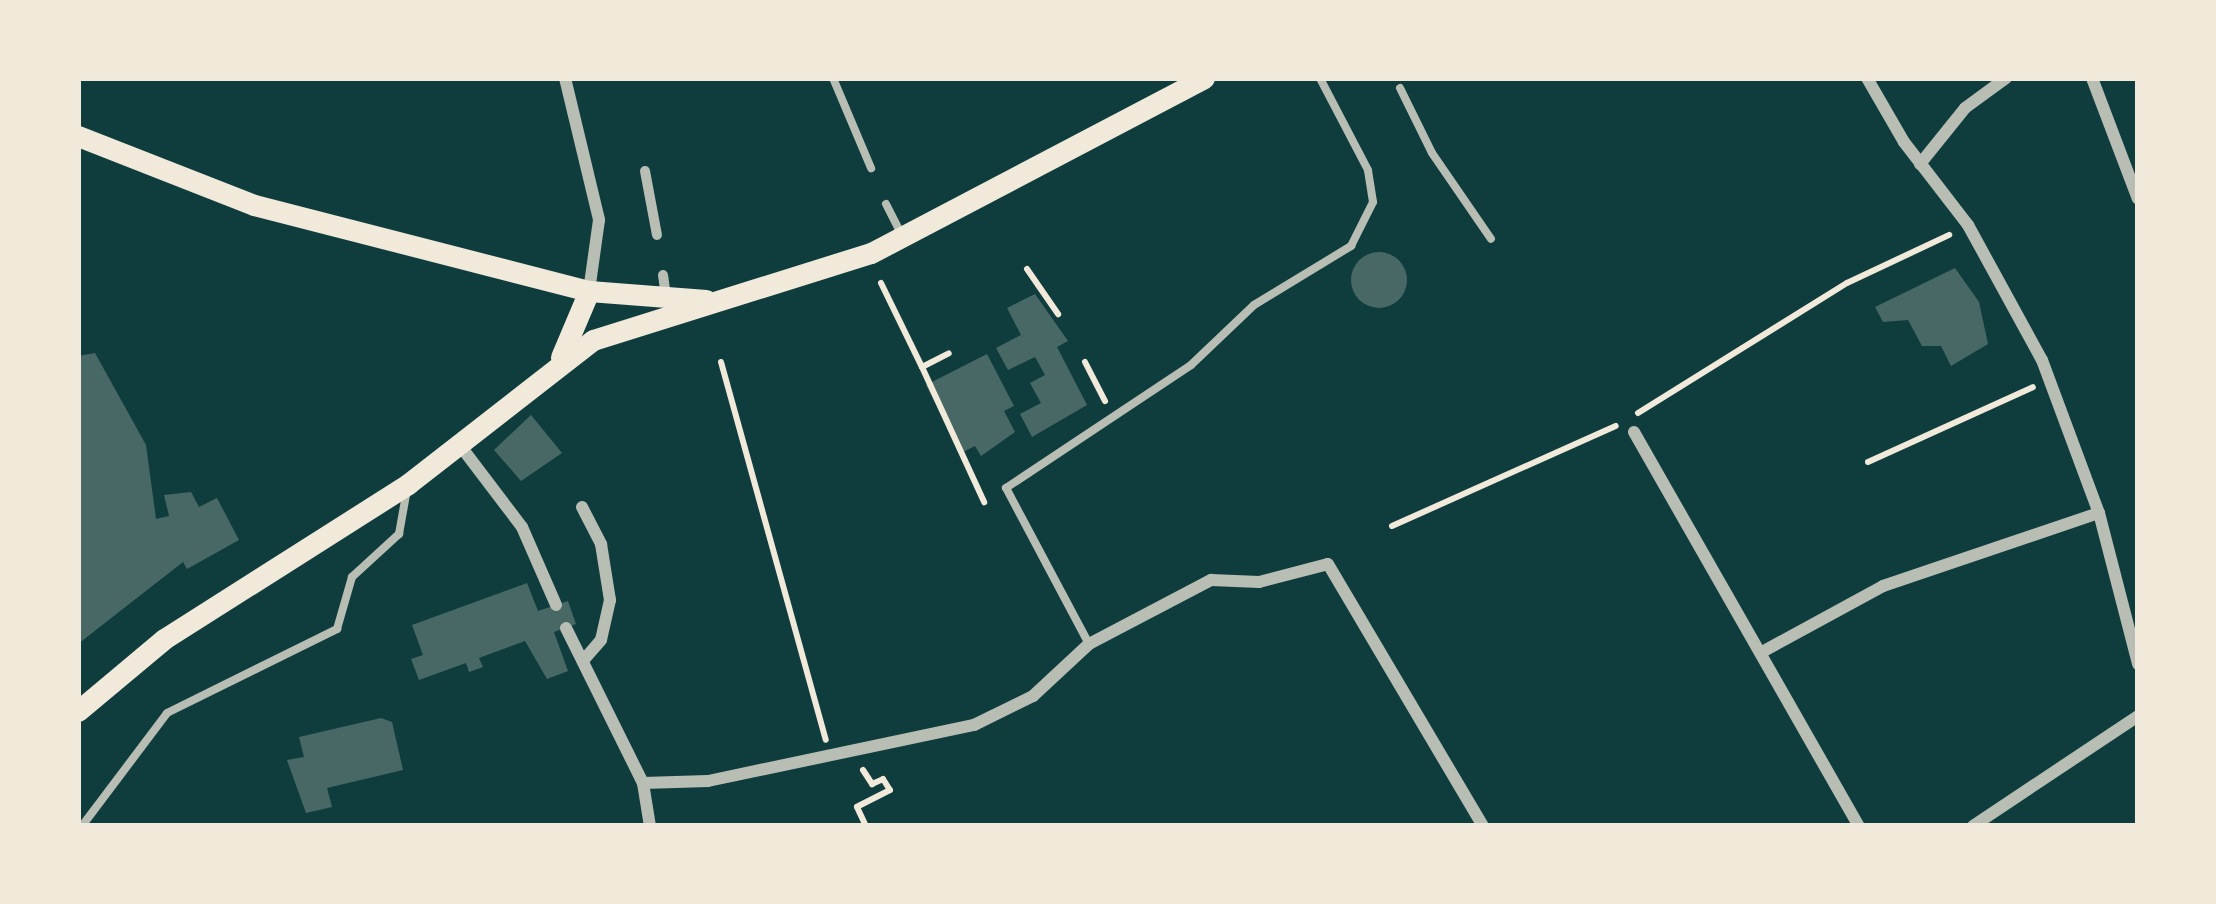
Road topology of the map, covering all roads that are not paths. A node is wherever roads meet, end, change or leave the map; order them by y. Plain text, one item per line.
1 (565, 78) edge
2 (833, 78) edge
3 (1204, 78) edge
4 (1321, 78) edge
5 (1868, 78) edge
6 (2006, 78) edge
7 (2092, 78) edge
8 (1400, 88) dead end
9 (78, 136) edge
10 (1920, 164) junction
11 (872, 168) dead end
12 (645, 171) dead end
13 (2138, 199) edge
14 (886, 204) dead end
15 (657, 235) dead end
16 (902, 237) junction
17 (1491, 239) dead end
18 (589, 291) junction
19 (707, 300) junction
20 (554, 368) junction
21 (1634, 432) dead end
22 (459, 444) junction
23 (408, 484) junction
24 (582, 507) dead end
25 (2098, 513) junction
26 (556, 605) dead end
27 (566, 628) dead end
28 (1089, 644) junction
29 (1762, 652) junction
30 (583, 661) junction
31 (2138, 664) edge
32 (78, 711) edge
33 (2138, 716) edge
34 (643, 783) junction
35 (82, 826) edge
36 (650, 826) edge
37 (1483, 826) edge
38 (1858, 826) edge
39 (1973, 826) edge

1 - 18 street
2 - 11 lane
3 - 16 main road
4 - 28 lane
5 - 10 street
6 - 10 street
7 - 13 street
8 - 17 lane
9 - 18 main road
10 - 25 street
12 - 15 street
14 - 16 lane
16 - 19 main road
18 - 19 main road
18 - 20 main road
19 - 20 main road
20 - 22 main road
21 - 29 street
22 - 23 main road
22 - 26 street
23 - 32 main road
23 - 35 lane
24 - 30 street
25 - 29 street
25 - 31 street
27 - 30 street
28 - 34 street
28 - 37 street
29 - 38 street
30 - 34 street
33 - 39 street
34 - 36 street

